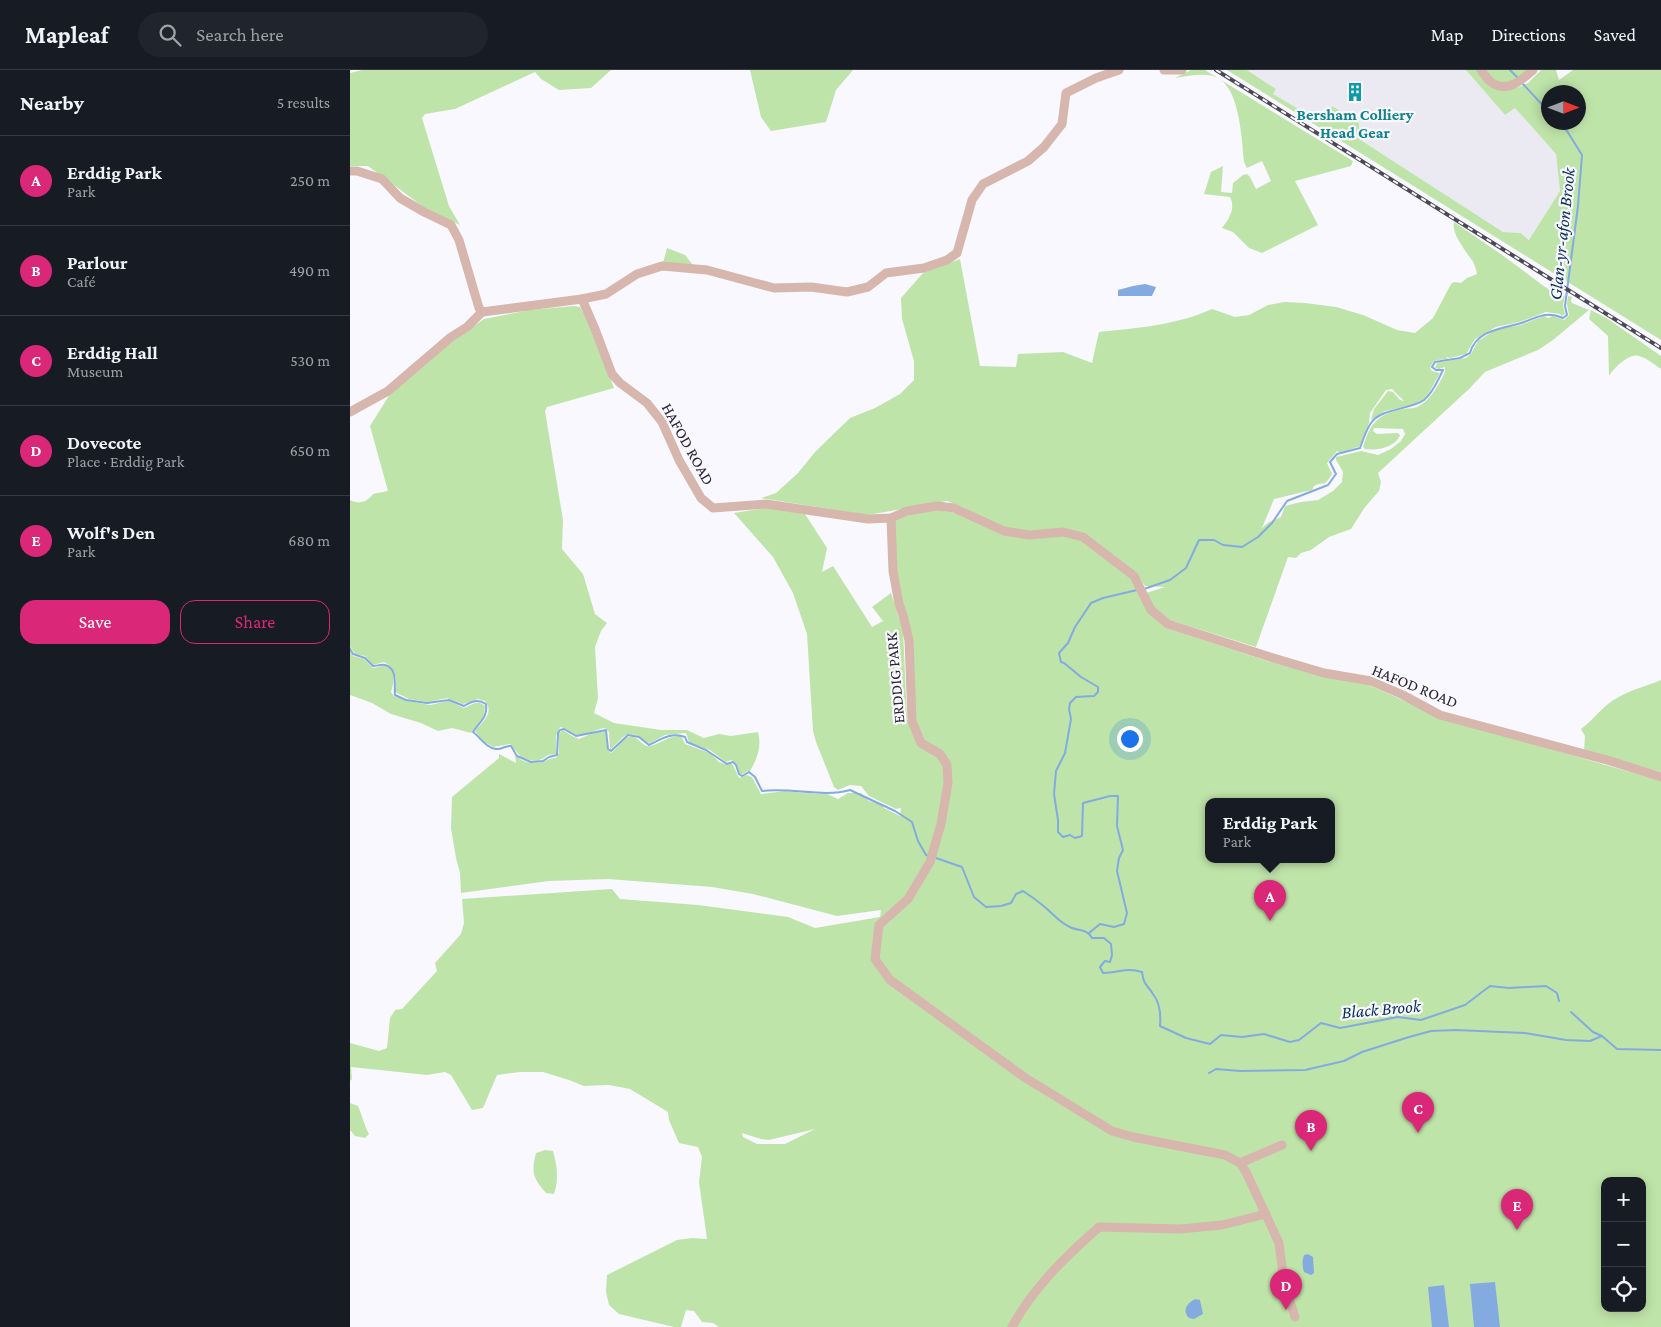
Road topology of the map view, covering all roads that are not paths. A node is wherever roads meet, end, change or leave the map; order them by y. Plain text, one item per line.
1 (1119, 70) edge
2 (1164, 70) edge
3 (1182, 70) edge
4 (1481, 70) edge
5 (1533, 70) edge
6 (350, 171) edge
7 (582, 299) junction
8 (482, 312) junction
9 (350, 412) edge
10 (891, 518) junction
11 (1661, 777) edge
12 (1282, 1145) dead end
13 (1240, 1163) junction
14 (1266, 1214) junction
15 (1295, 1317) dead end
16 (1012, 1327) edge

1 - 7 street
2 - 3 street
4 - 5 street
6 - 8 street
7 - 8 street
7 - 10 street, HAFOD ROAD
8 - 9 street
10 - 11 street, HAFOD ROAD
10 - 13 street, ERDDIG PARK
12 - 13 street
13 - 14 street
14 - 15 street
14 - 16 street

